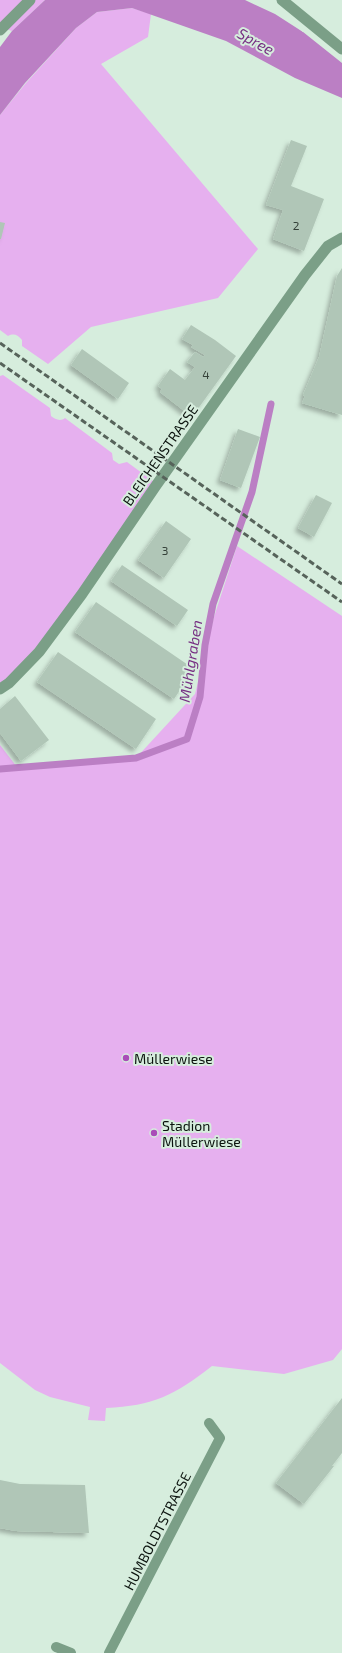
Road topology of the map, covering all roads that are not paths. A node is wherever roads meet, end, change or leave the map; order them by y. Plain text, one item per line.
1 (30, 0) edge
2 (282, 0) edge
3 (0, 30) edge
4 (342, 49) edge
5 (342, 238) edge
6 (0, 689) edge
7 (208, 1422) dead end
8 (56, 1647) dead end
9 (71, 1653) edge
10 (109, 1653) edge

1 - 3 street
2 - 4 street
5 - 6 street, BLEICHENSTRASSE
7 - 10 lane, HUMBOLDTSTRASSE
8 - 9 lane

